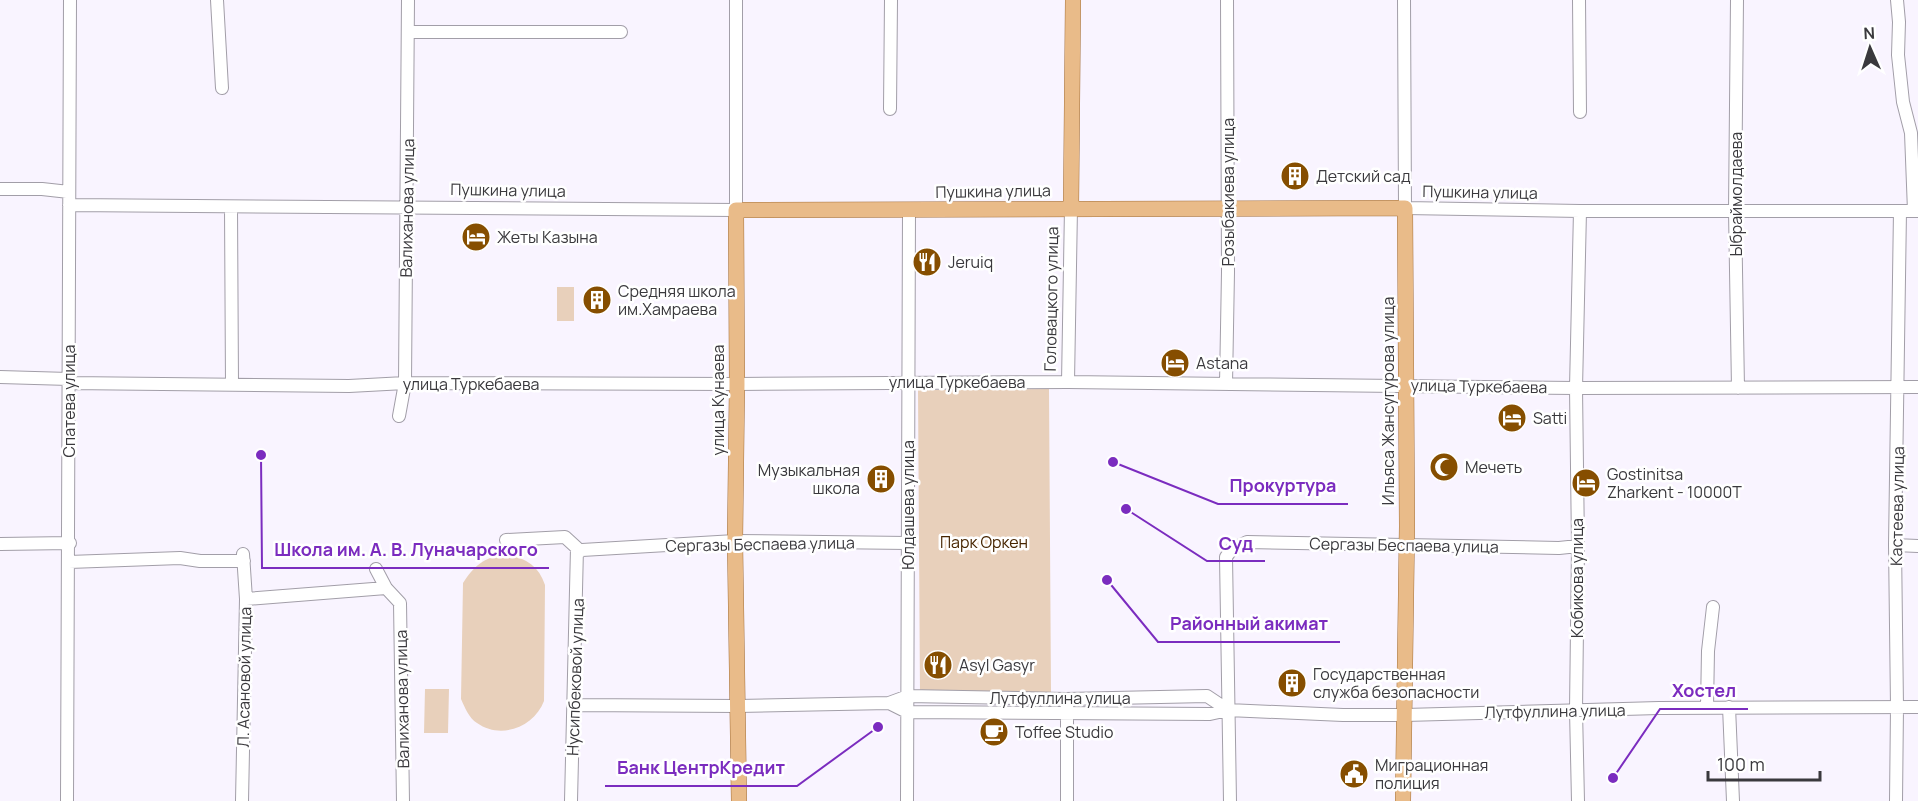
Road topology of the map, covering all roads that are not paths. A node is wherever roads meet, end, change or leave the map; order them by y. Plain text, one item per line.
1 (70, 0) edge
2 (218, 0) edge
3 (408, 0) edge
4 (736, 0) edge
5 (891, 0) edge
6 (1073, 0) edge
7 (1227, 0) edge
8 (1404, 0) edge
9 (1579, 0) edge
10 (1737, 0) edge
11 (1897, 0) edge
12 (408, 32) junction
13 (621, 32) dead end
14 (222, 88) dead end
15 (890, 109) dead end
16 (1580, 112) dead end
17 (0, 189) edge
18 (69, 192) junction
19 (69, 205) junction
20 (231, 207) junction
21 (406, 207) junction
22 (1071, 208) junction
23 (1228, 208) junction
24 (1405, 208) junction
25 (736, 210) junction
26 (909, 210) junction
27 (1580, 211) junction
28 (1900, 211) junction
29 (1916, 211) edge
30 (1735, 212) junction
31 (0, 376) edge
32 (69, 381) junction
33 (908, 382) junction
34 (1068, 382) junction
35 (405, 383) junction
36 (737, 384) junction
37 (1226, 384) junction
38 (1406, 385) junction
39 (232, 386) junction
40 (1899, 387) junction
41 (1918, 387) edge
42 (1576, 388) junction
43 (1738, 388) junction
44 (399, 416) dead end
45 (506, 540) dead end
46 (735, 541) junction
47 (70, 543) junction
48 (908, 543) junction
49 (0, 544) edge
50 (1406, 544) junction
51 (1895, 545) junction
52 (1578, 546) junction
53 (1918, 546) edge
54 (579, 550) junction
55 (69, 562) junction
56 (376, 569) dead end
57 (386, 588) junction
58 (246, 599) junction
59 (1713, 607) dead end
60 (908, 696) junction
61 (1066, 699) junction
62 (889, 703) junction
63 (574, 705) junction
64 (738, 706) junction
65 (1707, 707) junction
66 (1729, 707) junction
67 (1898, 707) junction
68 (1918, 707) edge
69 (1228, 710) junction
70 (1576, 710) junction
71 (907, 712) junction
72 (1067, 713) junction
73 (1405, 715) junction
74 (68, 801) edge
75 (242, 801) edge
76 (403, 801) edge
77 (571, 801) edge
78 (739, 801) edge
79 (907, 801) edge
80 (1067, 801) edge
81 (1230, 801) edge
82 (1403, 801) edge
83 (1578, 801) edge
84 (1733, 801) edge
85 (1896, 801) edge

1 - 18 street, Спатева улица
2 - 14 street
3 - 12 street, Валиханова улица
4 - 25 street, улица Кунаева
5 - 15 street
6 - 22 main road, Головацкого улица
7 - 23 street, Розыбакиева улица
8 - 24 street, Ильяса Жансугурова улица
9 - 16 street
10 - 30 street, Ыбраймолдаева
11 - 29 street
12 - 13 street
12 - 21 street, Валиханова улица
17 - 18 street
18 - 19 street, Спатева улица
19 - 20 street, Пушкина улица
19 - 32 street, Спатева улица
20 - 21 street, Пушкина улица
20 - 39 street
21 - 25 street, Пушкина улица
21 - 35 street, Валиханова улица
22 - 23 main road, Пушкина улица
22 - 26 main road, Пушкина улица
22 - 34 street, Головацкого улица
23 - 24 main road, Пушкина улица
23 - 37 street, Розыбакиева улица
24 - 27 street, Пушкина улица
24 - 38 main road, Ильяса Жансугурова улица
25 - 26 main road, Пушкина улица
25 - 36 main road, улица Кунаева
26 - 33 street, Юлдашева улица
27 - 30 street, Пушкина улица
27 - 42 street, Кобикова улица
28 - 29 street, Пушкина улица
28 - 30 street, Пушкина улица
28 - 40 street, Кастеева улица
30 - 43 street, Ыбраймолдаева
31 - 32 street, улица Туркебаева
32 - 39 street, улица Туркебаева
32 - 47 street, Спатева улица
33 - 34 street, улица Туркебаева
33 - 36 street, улица Туркебаева
33 - 48 street, Юлдашева улица
34 - 37 street, улица Туркебаева
35 - 36 street, улица Туркебаева
35 - 39 street, улица Туркебаева
35 - 44 street, Валиханова улица
36 - 46 main road, улица Кунаева
37 - 38 street, улица Туркебаева
38 - 42 street, улица Туркебаева
38 - 50 main road, Ильяса Жансугурова улица
40 - 41 street, улица Туркебаева
40 - 43 street, улица Туркебаева
40 - 51 street, Кастеева улица
42 - 43 street, улица Туркебаева
42 - 52 street, Кобикова улица
45 - 54 street
46 - 48 street, Сергазы Беспаева улица
46 - 54 street, Сергазы Беспаева улица
46 - 64 main road, улица Кунаева
47 - 49 street
47 - 55 street, Спатева улица
48 - 60 street, Юлдашева улица
50 - 52 street, Сергазы Беспаева улица
50 - 69 street, Сергазы Беспаева улица
50 - 73 main road, Ильяса Жансугурова улица
51 - 53 street
51 - 67 street, Кастеева улица
52 - 70 street, Кобикова улица
54 - 63 street, Нусипбековой улица
55 - 58 street, Л. Асановой улица
55 - 74 street, Спатева улица
56 - 57 street, Валиханова улица
57 - 58 street
57 - 76 street, Валиханова улица
58 - 75 street, Л. Асановой улица
59 - 65 street
60 - 61 street, Лутфуллина улица
60 - 62 street, Лутфуллина улица
60 - 71 street, Юлдашева улица
61 - 69 street, Лутфуллина улица
61 - 72 street
62 - 64 street, Лутфуллина улица
62 - 71 street, Лутфуллина улица
63 - 64 street, Лутфуллина улица
63 - 77 street, Нусипбековой улица
64 - 78 main road, улица Кунаева
65 - 66 street, Лутфуллина улица
65 - 70 street, Лутфуллина улица
66 - 67 street, Лутфуллина улица
66 - 84 street
67 - 68 street, Лутфуллина улица
67 - 85 street, Кастеева улица
69 - 72 street, Лутфуллина улица
69 - 73 street, Лутфуллина улица
69 - 81 street
70 - 73 street, Лутфуллина улица
70 - 83 street, Кобикова улица
71 - 72 street, Лутфуллина улица
71 - 79 street, Юлдашева улица
72 - 80 street
73 - 82 main road, Ильяса Жансугурова улица

